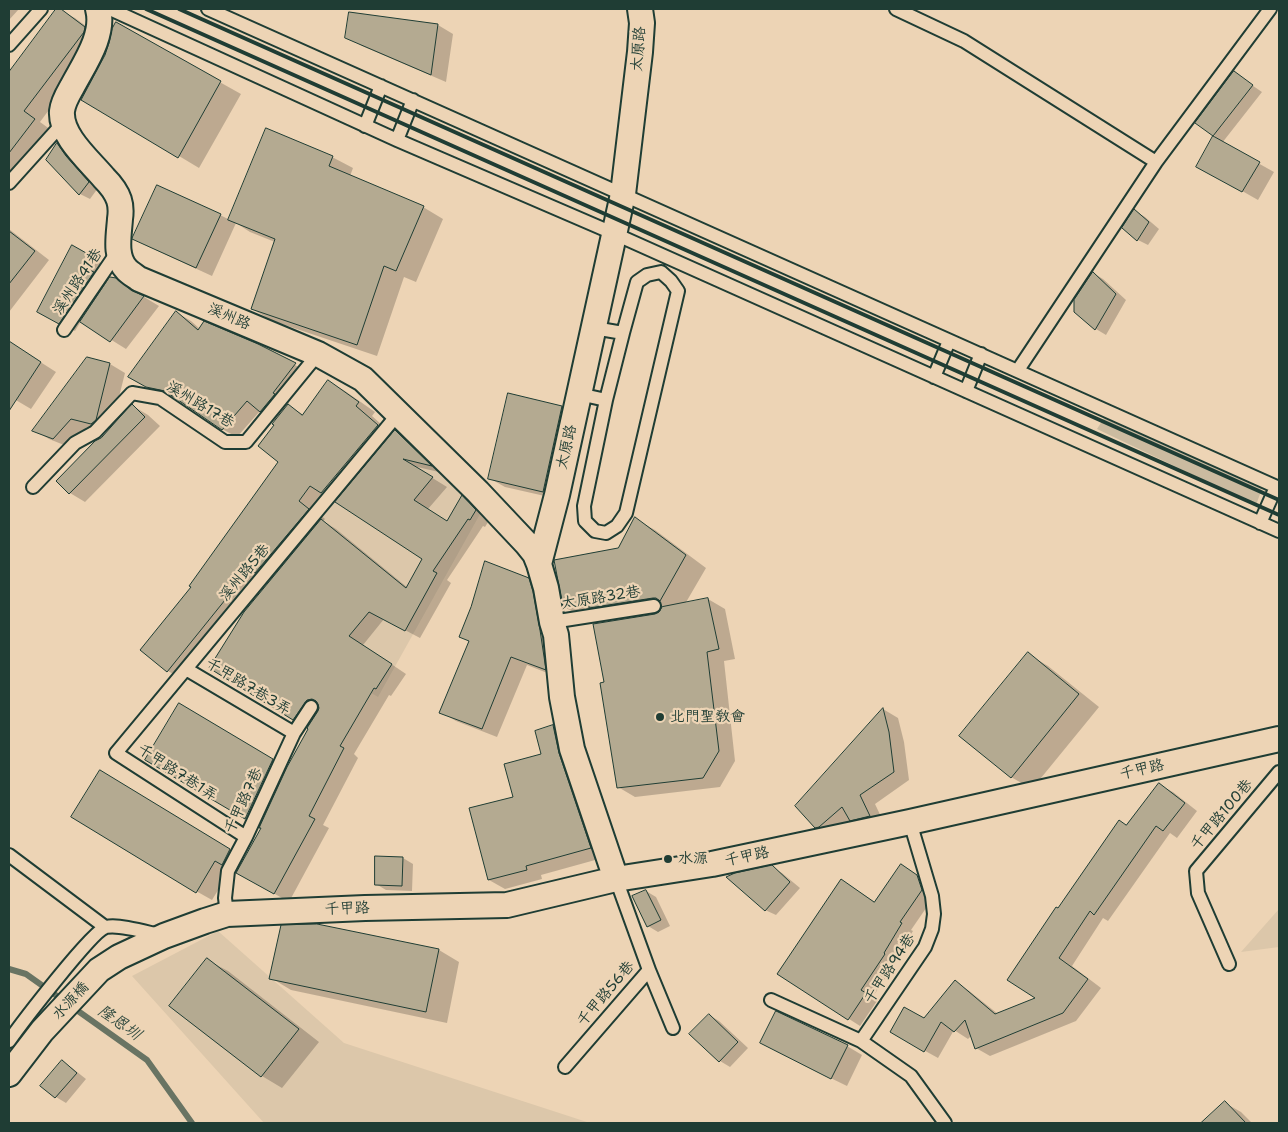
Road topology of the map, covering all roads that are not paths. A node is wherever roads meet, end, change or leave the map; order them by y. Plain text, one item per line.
1 (41, 9) edge
2 (98, 9) edge
3 (110, 9) edge
4 (208, 9) edge
5 (640, 9) edge
6 (896, 9) edge
7 (1270, 9) edge
8 (9, 45) edge
9 (381, 86) junction
10 (413, 100) junction
11 (63, 123) junction
12 (365, 126) junction
13 (397, 140) junction
14 (1156, 162) junction
15 (9, 183) edge
16 (623, 194) junction
17 (615, 234) junction
18 (118, 251) junction
19 (594, 328) junction
20 (64, 330) dead end
21 (623, 333) junction
22 (949, 341) junction
23 (318, 354) junction
24 (980, 354) junction
25 (1018, 370) junction
26 (934, 377) junction
27 (966, 391) junction
28 (579, 394) junction
29 (606, 400) junction
30 (398, 414) junction
31 (33, 487) dead end
32 (1278, 488) edge
33 (1260, 523) junction
34 (1279, 531) edge
35 (539, 564) junction
36 (654, 606) dead end
37 (552, 622) junction
38 (186, 669) junction
39 (312, 707) dead end
40 (294, 733) junction
41 (1279, 738) edge
42 (116, 753) joint
43 (1279, 772) edge
44 (910, 822) junction
45 (246, 837) junction
46 (9, 855) edge
47 (616, 879) junction
48 (227, 914) junction
49 (105, 928) junction
50 (164, 936) junction
51 (1229, 964) dead end
52 (99, 970) joint
53 (649, 970) junction
54 (772, 1000) dead end
55 (31, 1028) junction
56 (673, 1028) dead end
57 (9, 1040) edge
58 (861, 1042) junction
59 (565, 1067) dead end
60 (9, 1074) edge
61 (945, 1123) edge

1 - 8 lane
2 - 11 street
3 - 12 lane
4 - 9 lane
5 - 16 street, 太原路
6 - 14 lane
7 - 14 lane
9 - 10 lane
9 - 12 lane
10 - 13 lane
10 - 16 lane
11 - 15 lane
11 - 18 street
12 - 13 lane
13 - 17 lane
14 - 25 lane
16 - 17 street, 太原路
16 - 22 lane
17 - 19 street, 太原路
17 - 26 lane
18 - 20 lane, 溪州路41巷
18 - 23 street, 溪州路
19 - 21 lane
19 - 28 street, 太原路
21 - 29 lane
21 - 29 lane
22 - 24 lane
22 - 26 lane
23 - 30 street, 溪州路
23 - 31 lane, 溪州路17巷
24 - 25 lane
24 - 27 lane
25 - 32 lane
26 - 27 lane
27 - 33 lane
28 - 29 lane
28 - 35 street, 太原路
30 - 35 street, 溪州路
30 - 38 lane, 溪州路5巷
32 - 33 lane
33 - 34 lane
35 - 37 street
36 - 37 lane, 太原路32巷
37 - 47 street
38 - 40 lane, 千甲路7巷3弄
38 - 42 lane, 溪州路5巷
39 - 40 lane, 千甲路7巷
40 - 45 lane, 千甲路7巷
41 - 44 street, 千甲路
42 - 45 lane, 千甲路7巷1弄
43 - 51 lane, 千甲路100巷
44 - 47 street, 千甲路
44 - 58 lane, 千甲路94巷
45 - 48 lane, 千甲路7巷
46 - 49 lane
47 - 48 street, 千甲路
47 - 53 lane, 千甲路56巷
48 - 50 street, 千甲路
49 - 50 lane
49 - 55 lane
50 - 52 street, 千甲路
52 - 55 street, 水源橋
53 - 56 lane
53 - 59 lane, 千甲路56巷
54 - 58 lane
55 - 57 lane
55 - 60 street, 水源橋
58 - 61 lane

